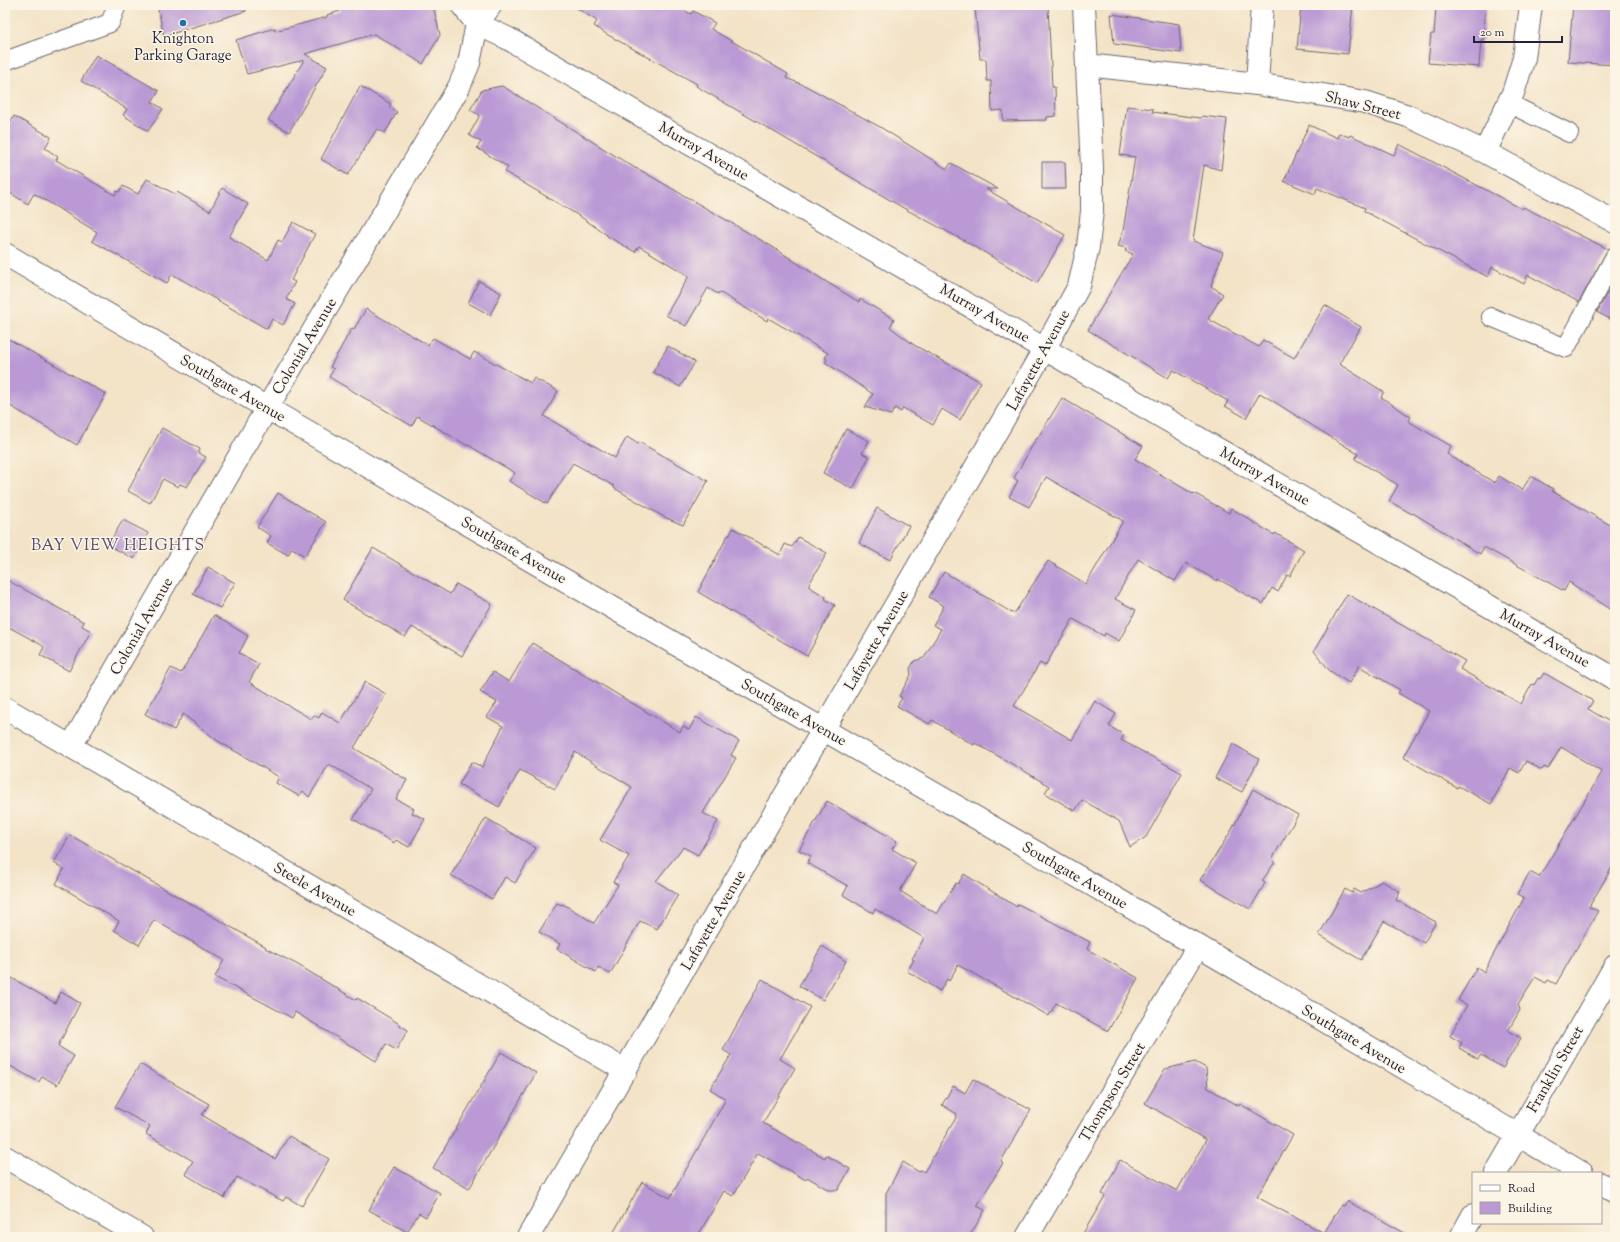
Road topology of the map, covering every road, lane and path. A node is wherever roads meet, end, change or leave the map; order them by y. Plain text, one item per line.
1 (462, 5) edge
2 (491, 5) edge
3 (1084, 5) edge
4 (1262, 5) edge
5 (1531, 5) edge
6 (117, 6) edge
7 (477, 24) junction
8 (5, 61) edge
9 (1087, 65) junction
10 (1257, 84) junction
11 (1508, 103) junction
12 (1569, 133) dead end
13 (1485, 152) junction
14 (1615, 222) edge
15 (5, 254) edge
16 (1615, 256) edge
17 (1490, 317) dead end
18 (1045, 348) junction
19 (267, 408) junction
20 (1615, 679) edge
21 (5, 708) edge
22 (824, 729) junction
23 (71, 746) junction
24 (1198, 946) junction
25 (1615, 966) edge
26 (626, 1071) junction
27 (1517, 1136) junction
28 (5, 1158) edge
29 (1497, 1172) edge
30 (1580, 1172) edge
31 (1602, 1185) edge
32 (1615, 1192) edge
33 (1472, 1218) edge
34 (142, 1237) edge
35 (528, 1237) edge
36 (1027, 1237) edge
37 (1461, 1237) edge

1 - 7 street
2 - 7 street
3 - 9 street, Lafayette Avenue
4 - 10 street
5 - 11 street
6 - 8 lane
7 - 18 street, Murray Avenue
7 - 19 street, Colonial Avenue
9 - 10 street, Shaw Street
9 - 18 street, Lafayette Avenue
10 - 13 street, Shaw Street
11 - 12 lane
11 - 13 street
13 - 14 street, Shaw Street
15 - 19 street, Southgate Avenue
16 - 17 lane
18 - 20 street, Murray Avenue
18 - 22 street, Lafayette Avenue
19 - 22 street, Southgate Avenue
19 - 23 street, Colonial Avenue
21 - 23 street, Steele Avenue
22 - 24 street, Southgate Avenue
22 - 26 street, Lafayette Avenue
23 - 26 street, Steele Avenue
24 - 27 street, Southgate Avenue
24 - 36 street, Thompson Street
25 - 27 street, Franklin Street
26 - 35 street, Lafayette Avenue
27 - 29 street, Franklin Street
27 - 30 street, Southgate Avenue
28 - 34 street
31 - 32 street
33 - 37 street

